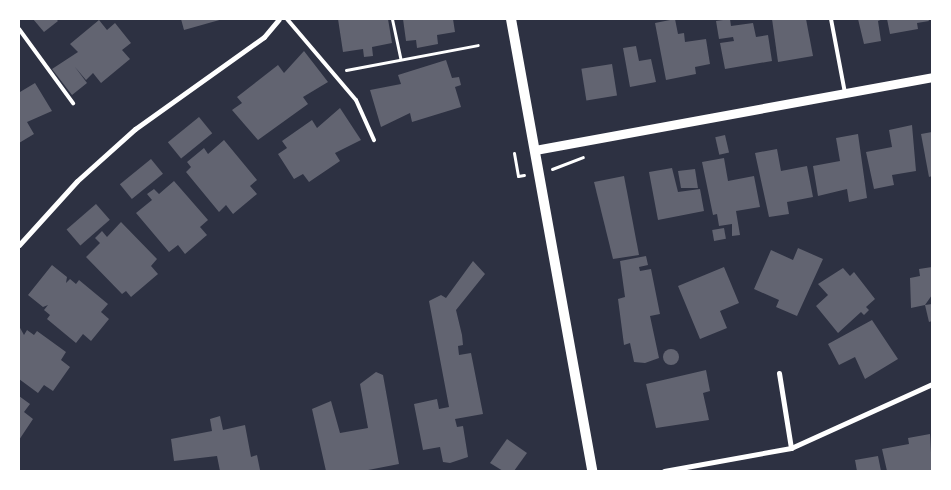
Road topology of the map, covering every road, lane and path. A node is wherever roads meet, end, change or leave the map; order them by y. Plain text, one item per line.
1 (279, 19) edge
2 (287, 19) edge
3 (392, 19) edge
4 (511, 19) edge
5 (831, 19) edge
6 (19, 28) edge
7 (478, 45) dead end
8 (400, 58) junction
9 (335, 74) junction
10 (932, 77) edge
11 (845, 93) junction
12 (73, 103) dead end
13 (374, 140) dead end
14 (535, 150) junction
15 (514, 154) dead end
16 (518, 176) dead end
17 (19, 245) edge
18 (779, 373) dead end
19 (932, 384) edge
20 (792, 448) junction
21 (592, 471) edge
22 (664, 471) edge

1 - 17 street
2 - 9 lane
3 - 8 path
4 - 14 main road
5 - 11 lane
6 - 12 lane
7 - 8 path
8 - 9 path
9 - 13 lane
10 - 11 street
11 - 14 street
14 - 21 main road
15 - 16 path
18 - 20 street
19 - 20 street
20 - 22 street

